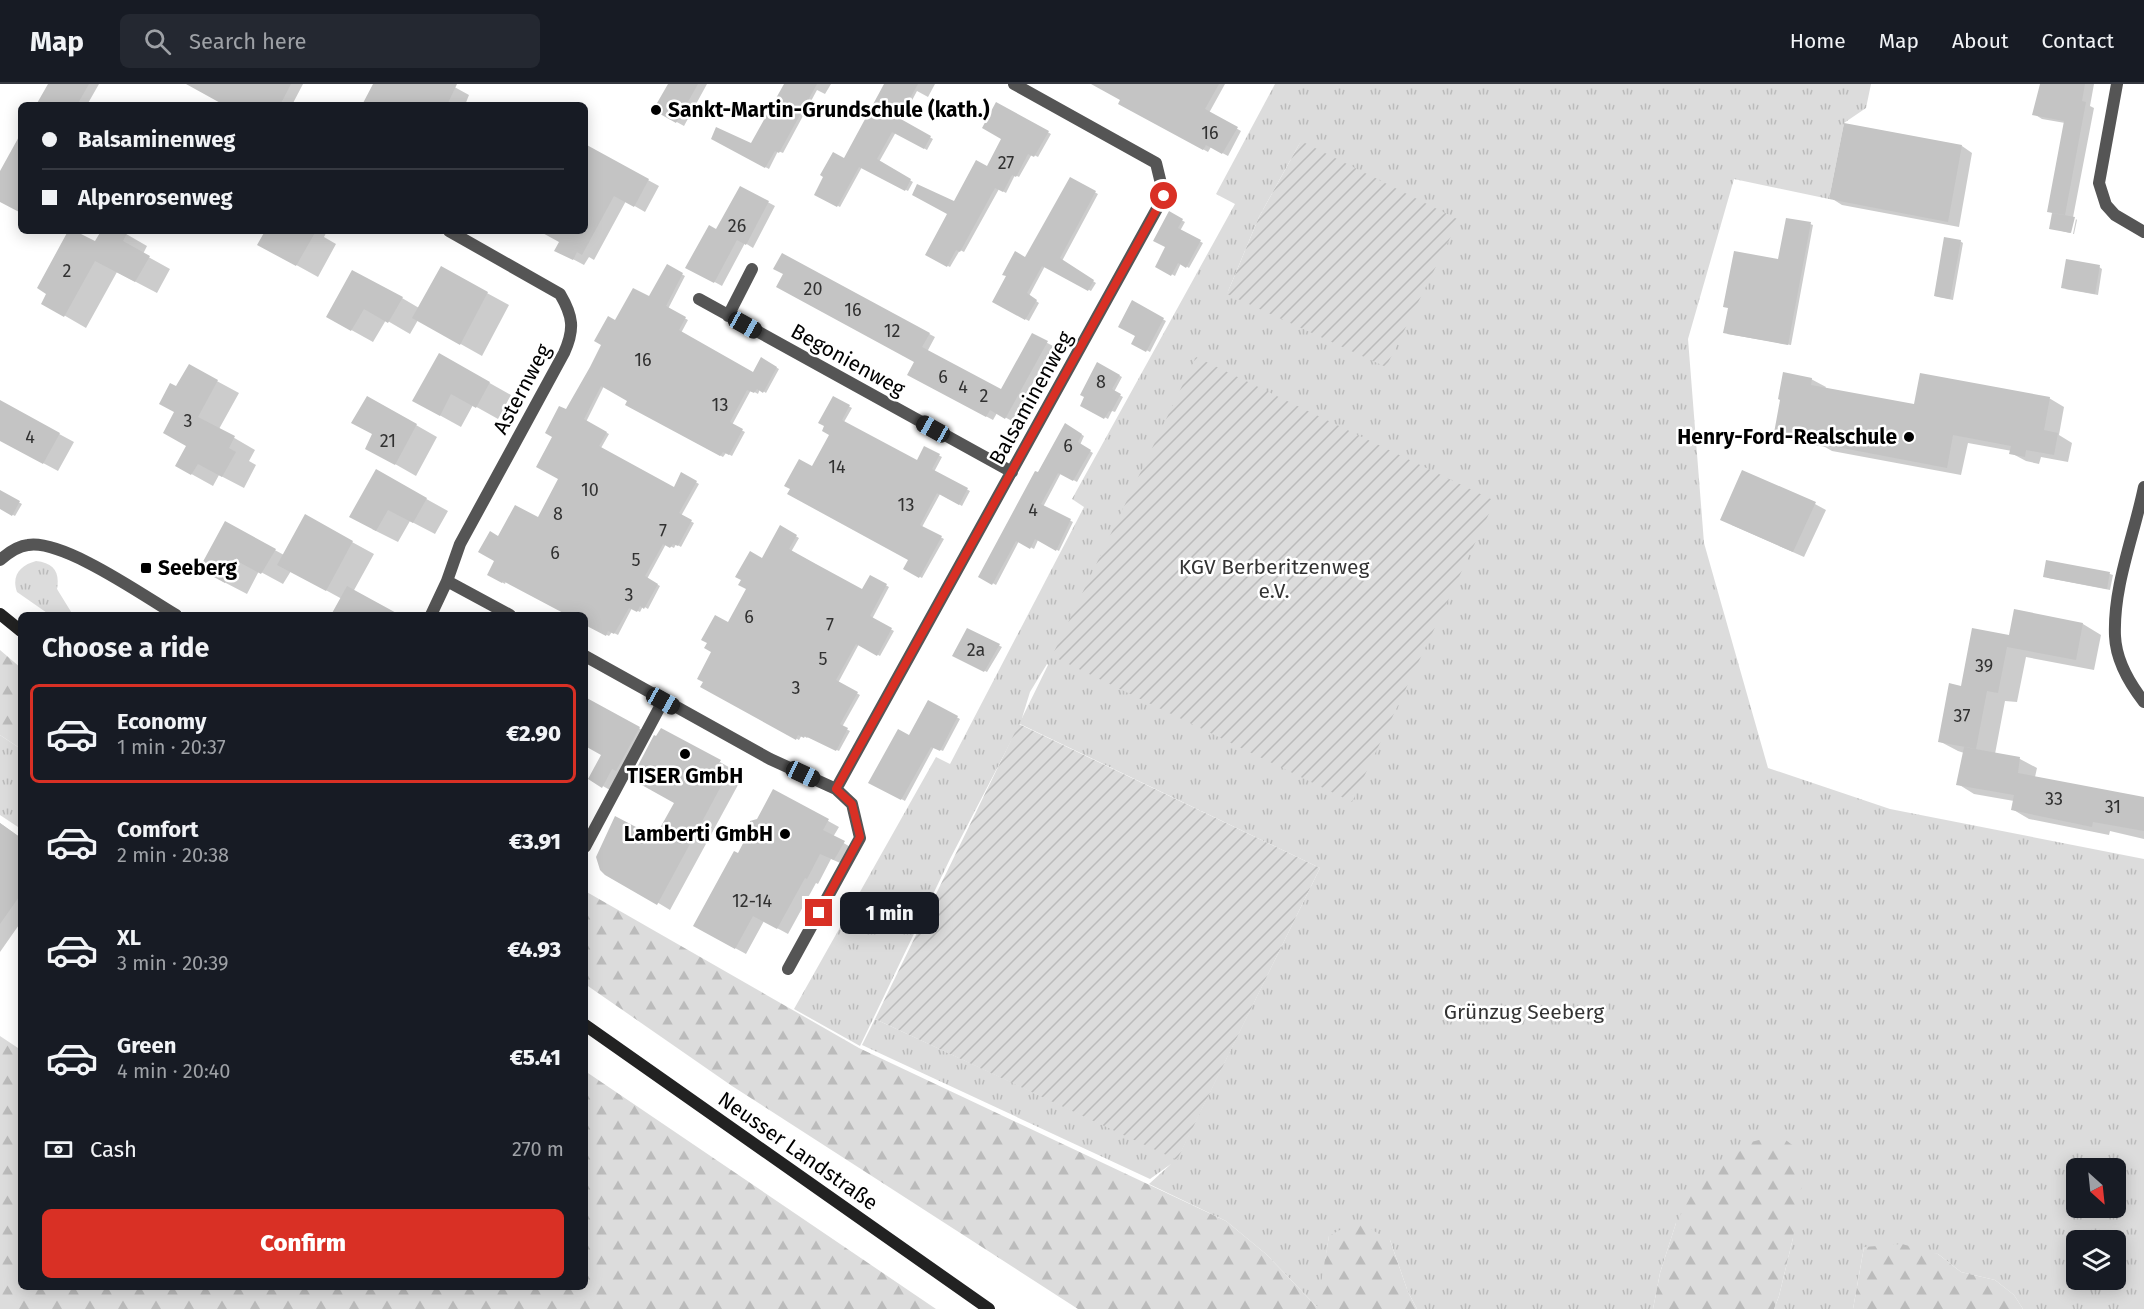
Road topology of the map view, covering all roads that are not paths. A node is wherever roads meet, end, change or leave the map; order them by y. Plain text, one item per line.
1 (1014, 84) edge
2 (2117, 84) edge
3 (2144, 232) edge
4 (454, 234) edge
5 (752, 269) dead end
6 (699, 300) dead end
7 (728, 316) junction
8 (1012, 472) junction
9 (2144, 487) edge
10 (2142, 503) edge
11 (0, 560) edge
12 (447, 581) junction
13 (171, 612) edge
14 (432, 612) edge
15 (504, 612) edge
16 (0, 614) edge
17 (18, 629) edge
18 (588, 658) edge
19 (663, 701) junction
20 (2144, 702) edge
21 (836, 789) junction
22 (588, 841) edge
23 (788, 969) dead end
24 (588, 1027) edge
25 (989, 1309) edge

1 - 8 street, Balsaminenweg
2 - 3 street
4 - 12 street, Asternweg
5 - 7 street
6 - 7 street, Begonienweg
7 - 8 street, Begonienweg
8 - 21 street, Balsaminenweg
9 - 10 street
10 - 20 street
11 - 13 street
12 - 14 street, Asternweg
12 - 15 street
16 - 17 main road
18 - 19 street
19 - 21 street
19 - 22 street
21 - 23 street
24 - 25 main road, Neusser Landstraße

